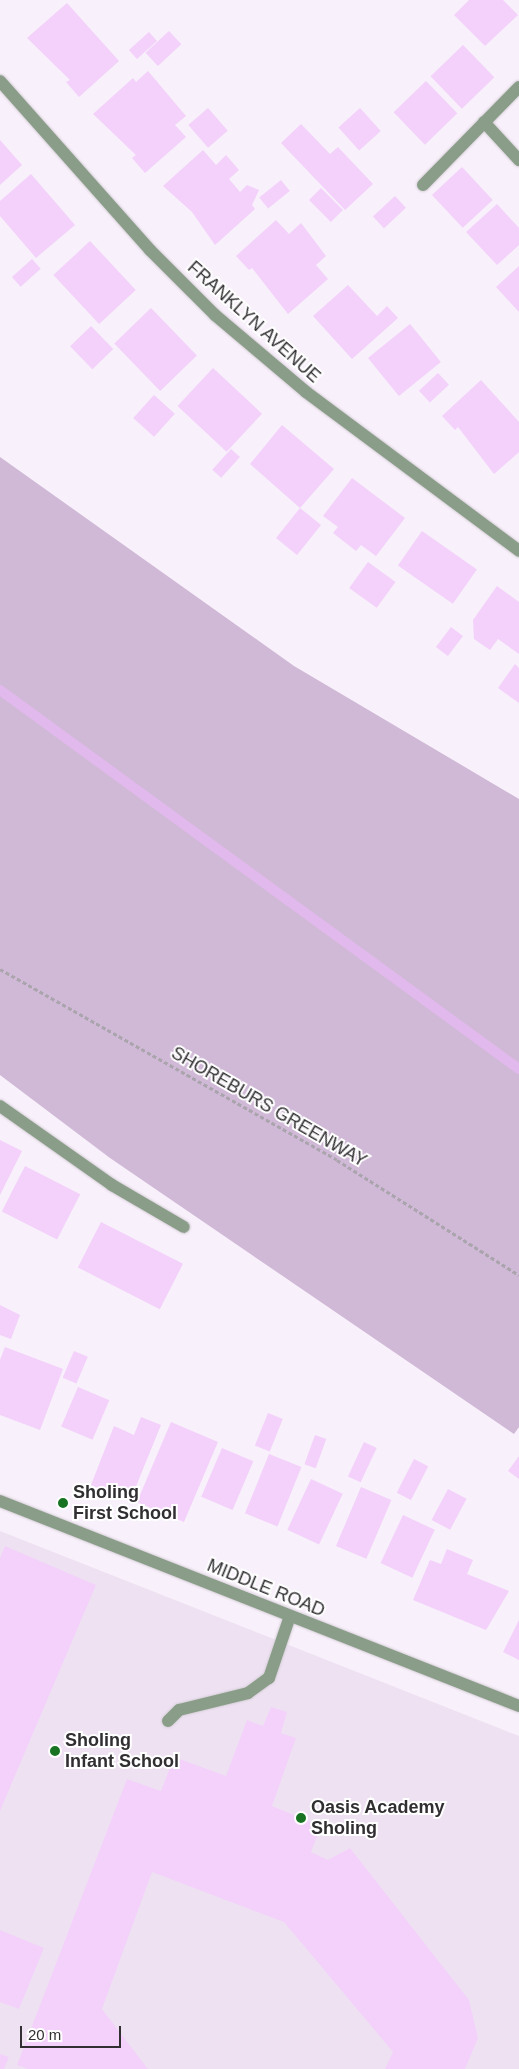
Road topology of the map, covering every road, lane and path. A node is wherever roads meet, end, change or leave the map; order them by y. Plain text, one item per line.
1 (0, 81) edge
2 (519, 87) edge
3 (484, 122) junction
4 (519, 160) edge
5 (422, 185) dead end
6 (519, 551) edge
7 (0, 969) edge
8 (0, 1106) edge
9 (184, 1227) dead end
10 (519, 1275) edge
11 (0, 1501) edge
12 (290, 1616) junction
13 (519, 1706) edge
14 (168, 1721) dead end

1 - 6 street, FRANKLYN AVENUE
2 - 3 street
3 - 4 street
3 - 5 street
7 - 10 path, SHOREBURS GREENWAY
8 - 9 street
11 - 12 street, MIDDLE ROAD
12 - 13 street, MIDDLE ROAD
12 - 14 street

